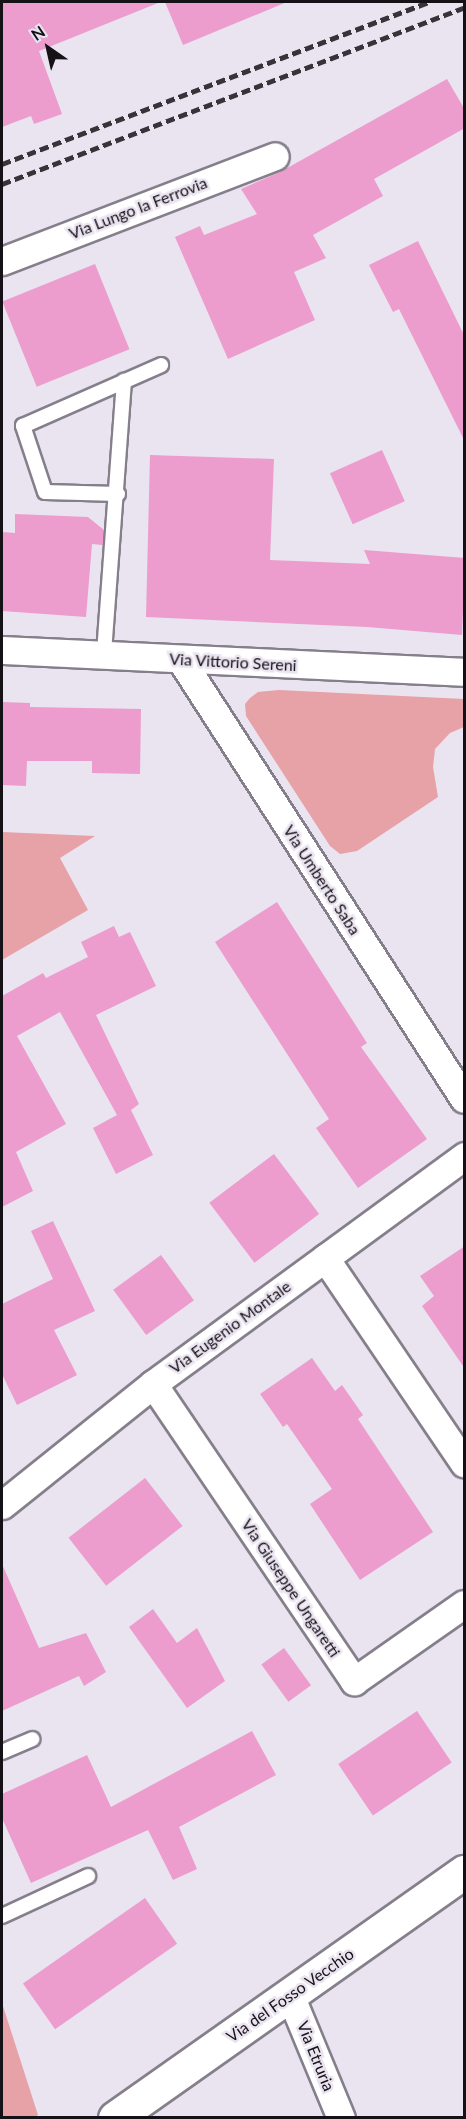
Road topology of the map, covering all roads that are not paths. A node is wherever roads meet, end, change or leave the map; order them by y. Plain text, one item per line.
1 (275, 156) dead end
2 (2, 261) edge
3 (161, 365) dead end
4 (124, 381) junction
5 (118, 494) junction
6 (2, 650) edge
7 (104, 653) junction
8 (181, 660) junction
9 (465, 672) edge
10 (465, 1100) edge
11 (465, 1156) edge
12 (326, 1258) junction
13 (153, 1384) junction
14 (465, 1463) edge
15 (2, 1505) edge
16 (465, 1604) edge
17 (32, 1739) dead end
18 (2, 1752) edge
19 (465, 1872) edge
20 (88, 1876) dead end
21 (2, 1916) edge
22 (290, 1995) junction
23 (115, 2118) edge
24 (341, 2118) edge

1 - 2 street, Via Lungo la Ferrovia
3 - 4 lane
4 - 5 lane
4 - 5 lane
5 - 7 lane
6 - 7 street, Via Vittorio Sereni
7 - 8 street, Via Vittorio Sereni
8 - 9 street, Via Vittorio Sereni
8 - 10 street, Via Umberto Saba
11 - 12 street, Via Eugenio Montale
12 - 13 street, Via Eugenio Montale
12 - 14 street
13 - 15 street, Via Eugenio Montale
13 - 16 street, Via Giuseppe Ungaretti
17 - 18 lane
19 - 22 street, Via del Fosso Vecchio
20 - 21 lane
22 - 23 street, Via del Fosso Vecchio
22 - 24 street, Via Etruria

